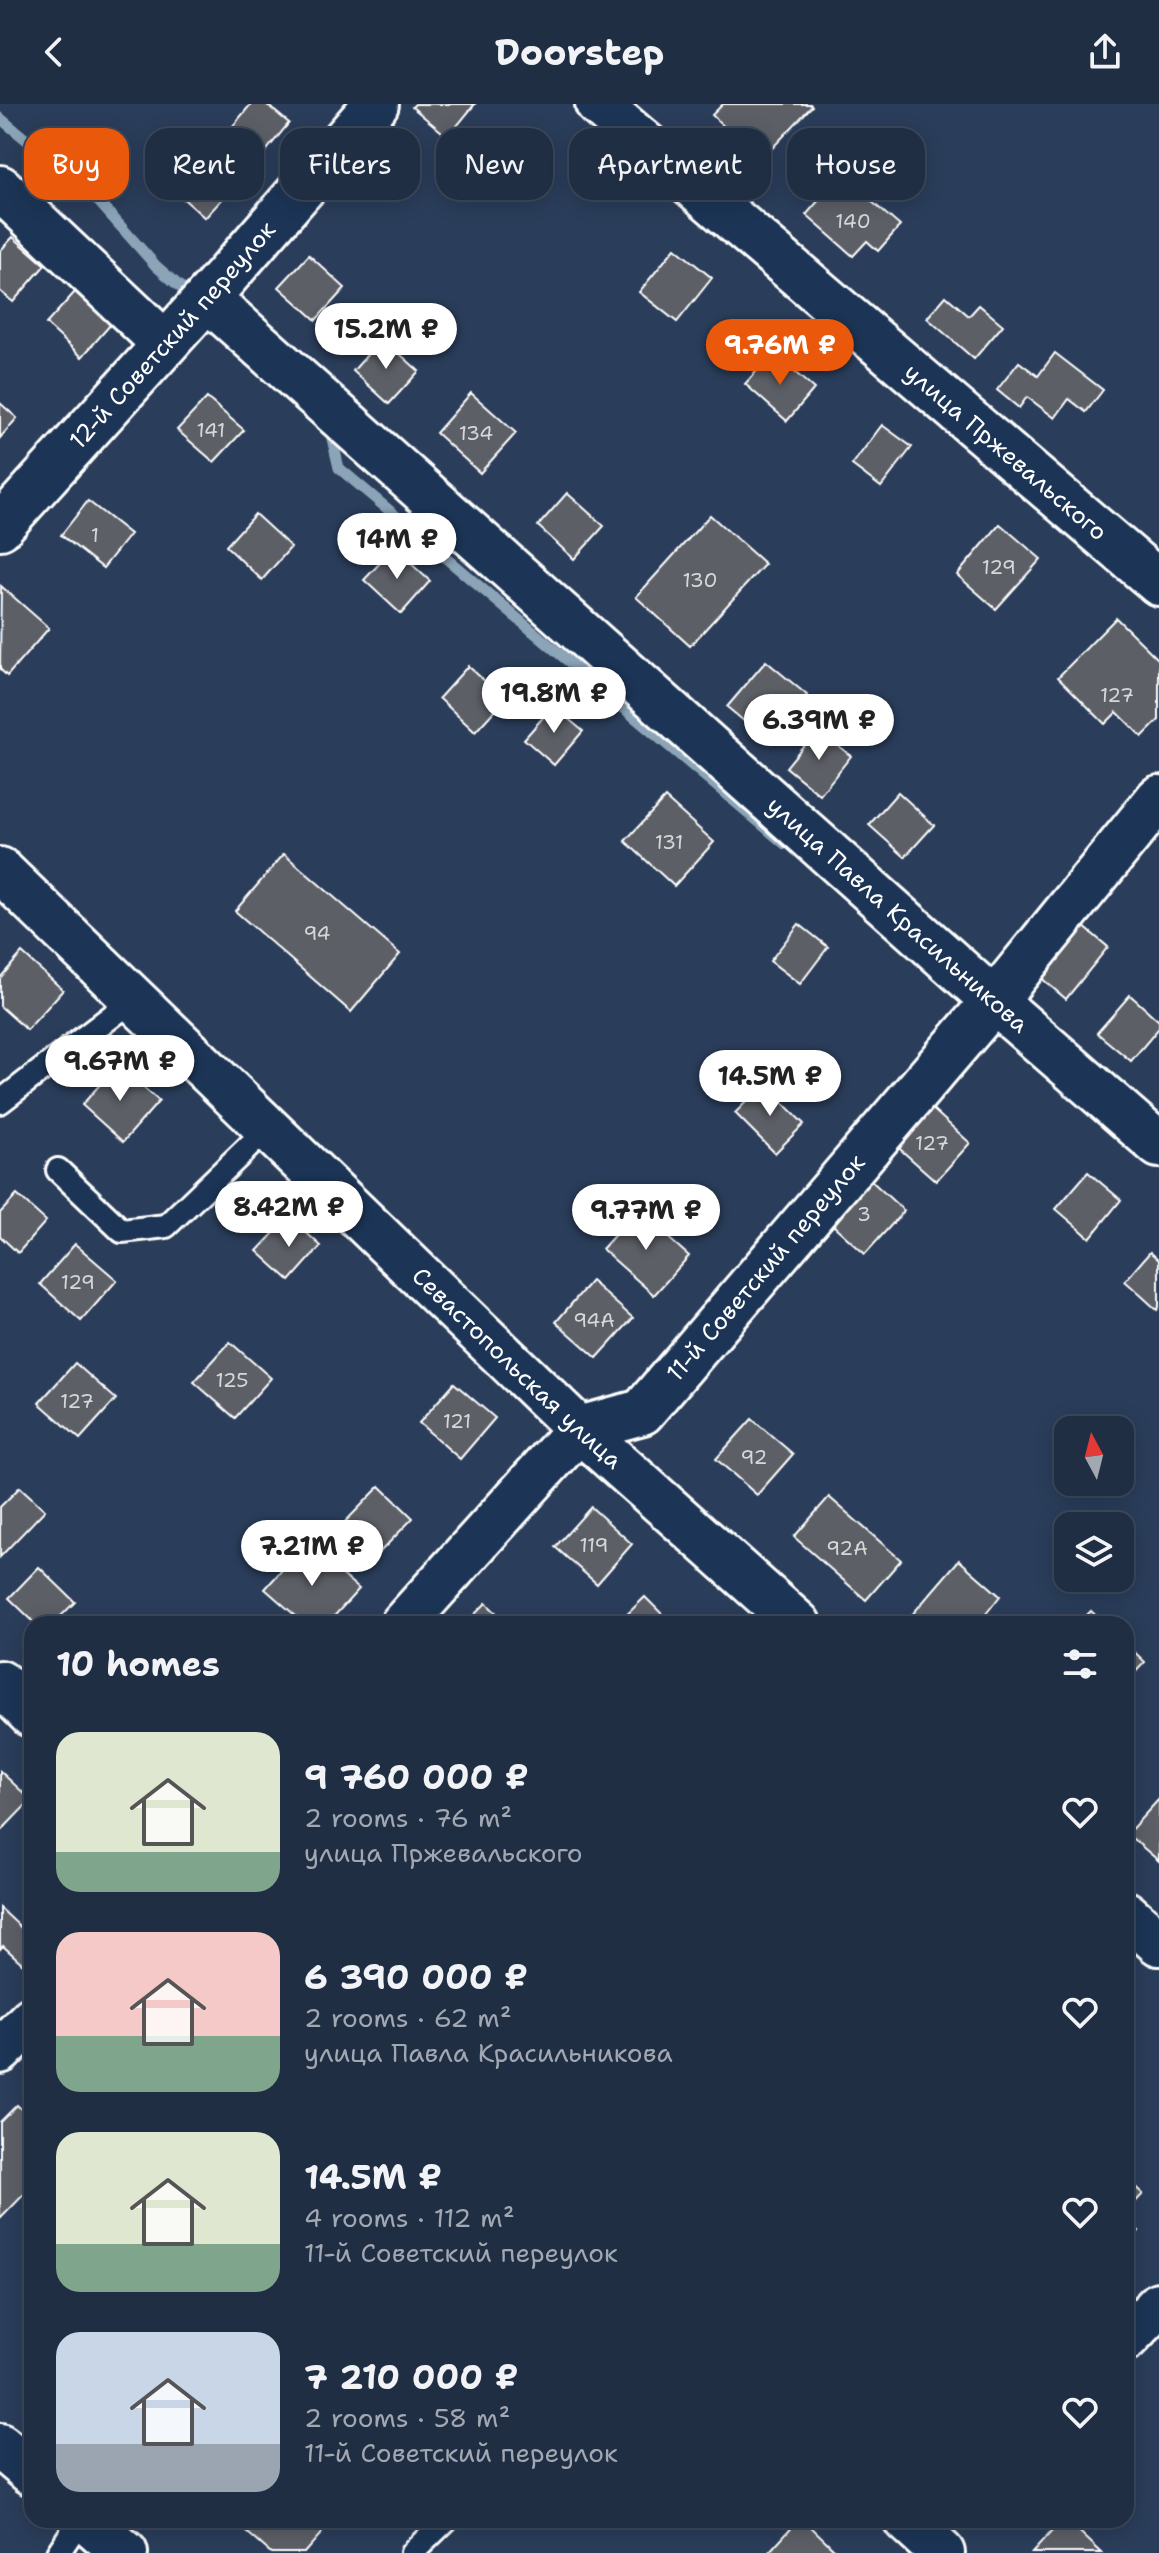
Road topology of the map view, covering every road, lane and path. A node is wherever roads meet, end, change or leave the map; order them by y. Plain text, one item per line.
1 (376, 104) edge
2 (598, 104) edge
3 (0, 188) edge
4 (207, 298) junction
5 (165, 344) junction
6 (0, 527) edge
7 (1159, 583) edge
8 (1159, 798) edge
9 (0, 870) edge
10 (134, 999) junction
11 (994, 1001) junction
12 (0, 1102) edge
13 (268, 1128) junction
14 (1159, 1145) edge
15 (58, 1170) dead end
16 (579, 1429) junction
17 (410, 1616) edge
18 (789, 1616) edge
19 (0, 1683) edge
20 (24, 1707) edge
21 (1134, 1921) edge
22 (1159, 1943) edge
23 (24, 2027) edge
24 (0, 2051) edge
25 (1159, 2305) edge
26 (1134, 2331) edge
27 (0, 2446) edge
28 (24, 2466) edge
29 (75, 2528) edge
30 (96, 2528) edge
31 (438, 2528) edge
32 (58, 2553) edge
33 (125, 2553) edge
34 (412, 2553) edge

1 - 4 street, 12-й Советский переулок
2 - 7 street, улица Пржевальского
3 - 5 street
4 - 5 street, 12-й Советский переулок
4 - 11 street, улица Павла Красильникова
5 - 6 street, 12-й Советский переулок
8 - 11 street, 11-й Советский переулок
9 - 10 street, Севастопольская улица
10 - 12 lane
10 - 13 street, Севастопольская улица
11 - 14 street, улица Павла Красильникова
11 - 16 street, 11-й Советский переулок
13 - 15 lane
13 - 16 street, Севастопольская улица
16 - 17 street
16 - 18 street, Севастопольская улица
19 - 20 street
21 - 22 street
23 - 24 street
25 - 26 street
27 - 28 street
29 - 32 lane
30 - 33 street
31 - 34 lane

